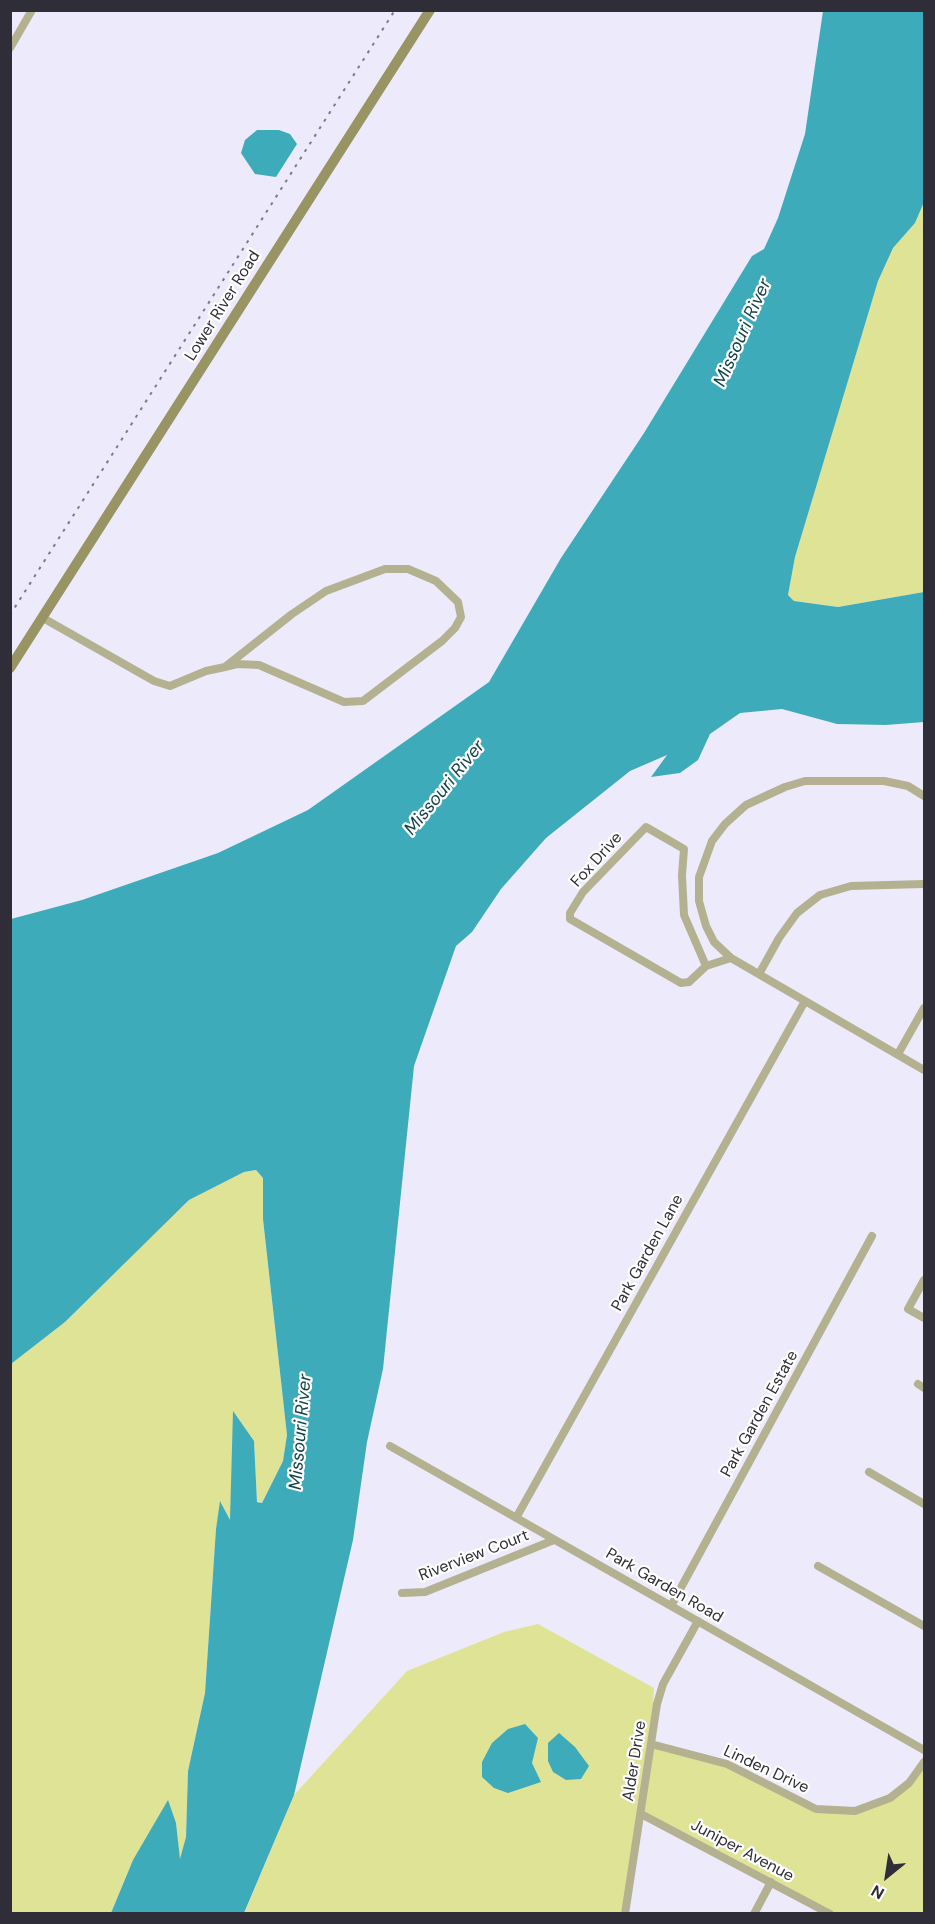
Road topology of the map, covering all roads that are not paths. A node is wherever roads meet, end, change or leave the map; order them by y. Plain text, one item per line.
1 (32, 10) edge
2 (430, 10) edge
3 (10, 48) edge
4 (43, 618) junction
5 (225, 667) junction
6 (10, 668) edge
7 (924, 796) edge
8 (924, 884) edge
9 (731, 958) junction
10 (706, 966) junction
11 (759, 974) junction
12 (805, 1001) junction
13 (924, 1008) edge
14 (898, 1054) junction
15 (924, 1070) edge
16 (872, 1236) dead end
17 (924, 1280) edge
18 (924, 1318) edge
19 (390, 1446) dead end
20 (869, 1472) dead end
21 (924, 1504) edge
22 (516, 1518) junction
23 (554, 1540) junction
24 (818, 1566) dead end
25 (402, 1593) dead end
26 (671, 1606) junction
27 (698, 1621) junction
28 (924, 1626) edge
29 (651, 1744) junction
30 (924, 1750) edge
31 (924, 1762) edge
32 (641, 1814) junction
33 (771, 1882) junction
34 (625, 1914) edge
35 (754, 1914) edge
36 (830, 1914) edge

1 - 3 street
2 - 4 street, Lower River Road
4 - 5 street
4 - 6 street, Lower River Road
5 - 5 street
7 - 9 street
8 - 11 street
9 - 10 street, Fox Drive
9 - 11 street
10 - 10 street, Fox Drive
11 - 12 street
12 - 14 street
12 - 22 street, Park Garden Lane
13 - 14 street
14 - 15 street
16 - 26 street, Park Garden Estate
17 - 18 street
19 - 22 street, Park Garden Road
20 - 21 street
22 - 23 street, Park Garden Road
23 - 25 street, Riverview Court
23 - 26 street, Park Garden Road
24 - 28 street
26 - 27 street, Park Garden Road
27 - 29 street, Alder Drive
27 - 30 street, Park Garden Road
29 - 31 street, Linden Drive
29 - 32 street, Alder Drive
32 - 33 street, Juniper Avenue
32 - 34 street, Alder Drive
33 - 35 street
33 - 36 street, Juniper Avenue

